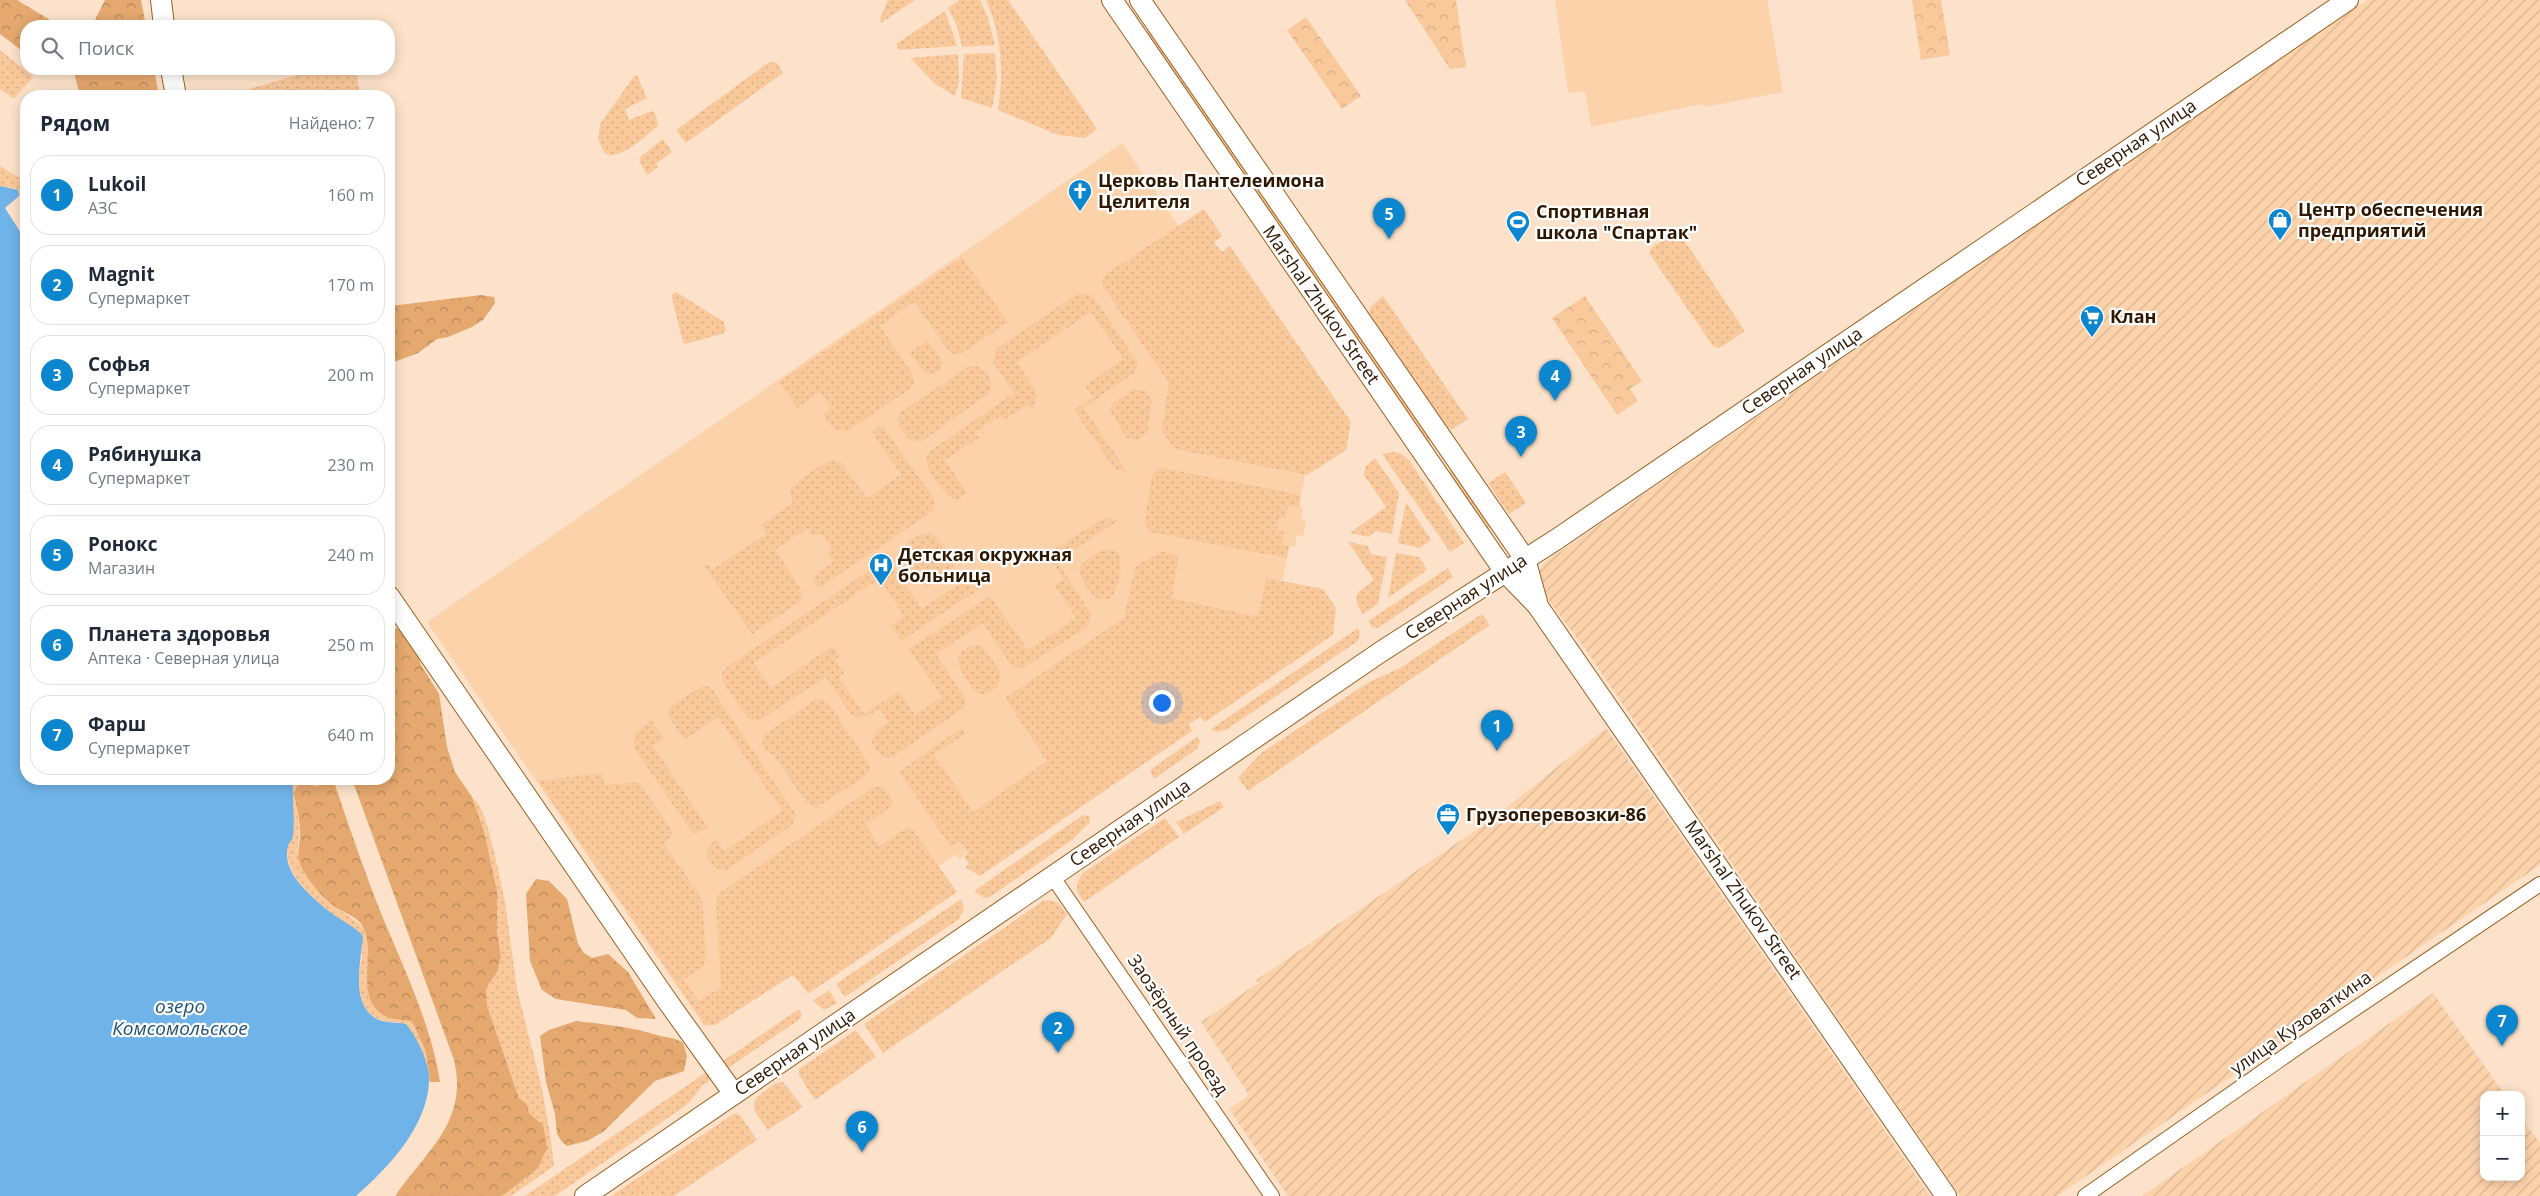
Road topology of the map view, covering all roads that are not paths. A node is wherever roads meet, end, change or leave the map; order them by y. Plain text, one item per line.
1 (161, 0) edge
2 (1112, 0) edge
3 (1140, 0) edge
4 (2348, 0) edge
5 (163, 20) edge
6 (172, 75) edge
7 (175, 90) edge
8 (1451, 453) junction
9 (1432, 466) junction
10 (1524, 559) junction
11 (1505, 572) junction
12 (1538, 604) junction
13 (395, 605) edge
14 (1052, 876) junction
15 (2540, 884) edge
16 (734, 1094) junction
17 (585, 1196) edge
18 (1272, 1196) edge
19 (1946, 1196) edge
20 (2085, 1196) edge

1 - 5 main road
2 - 9 main road, Marshal Zhukov Street
3 - 8 main road, Marshal Zhukov Street
4 - 10 main road, Северная улица
6 - 7 main road
8 - 9 main road
8 - 10 main road, Marshal Zhukov Street
9 - 11 main road, Marshal Zhukov Street
10 - 11 main road, Северная улица
10 - 12 main road, Marshal Zhukov Street
11 - 12 main road, Marshal Zhukov Street
11 - 14 main road, Северная улица
12 - 19 main road, Marshal Zhukov Street
13 - 16 main road
14 - 16 main road, Северная улица
14 - 18 street, Заозёрный проезд
15 - 20 street, улица Кузоваткина
16 - 17 main road, Северная улица

